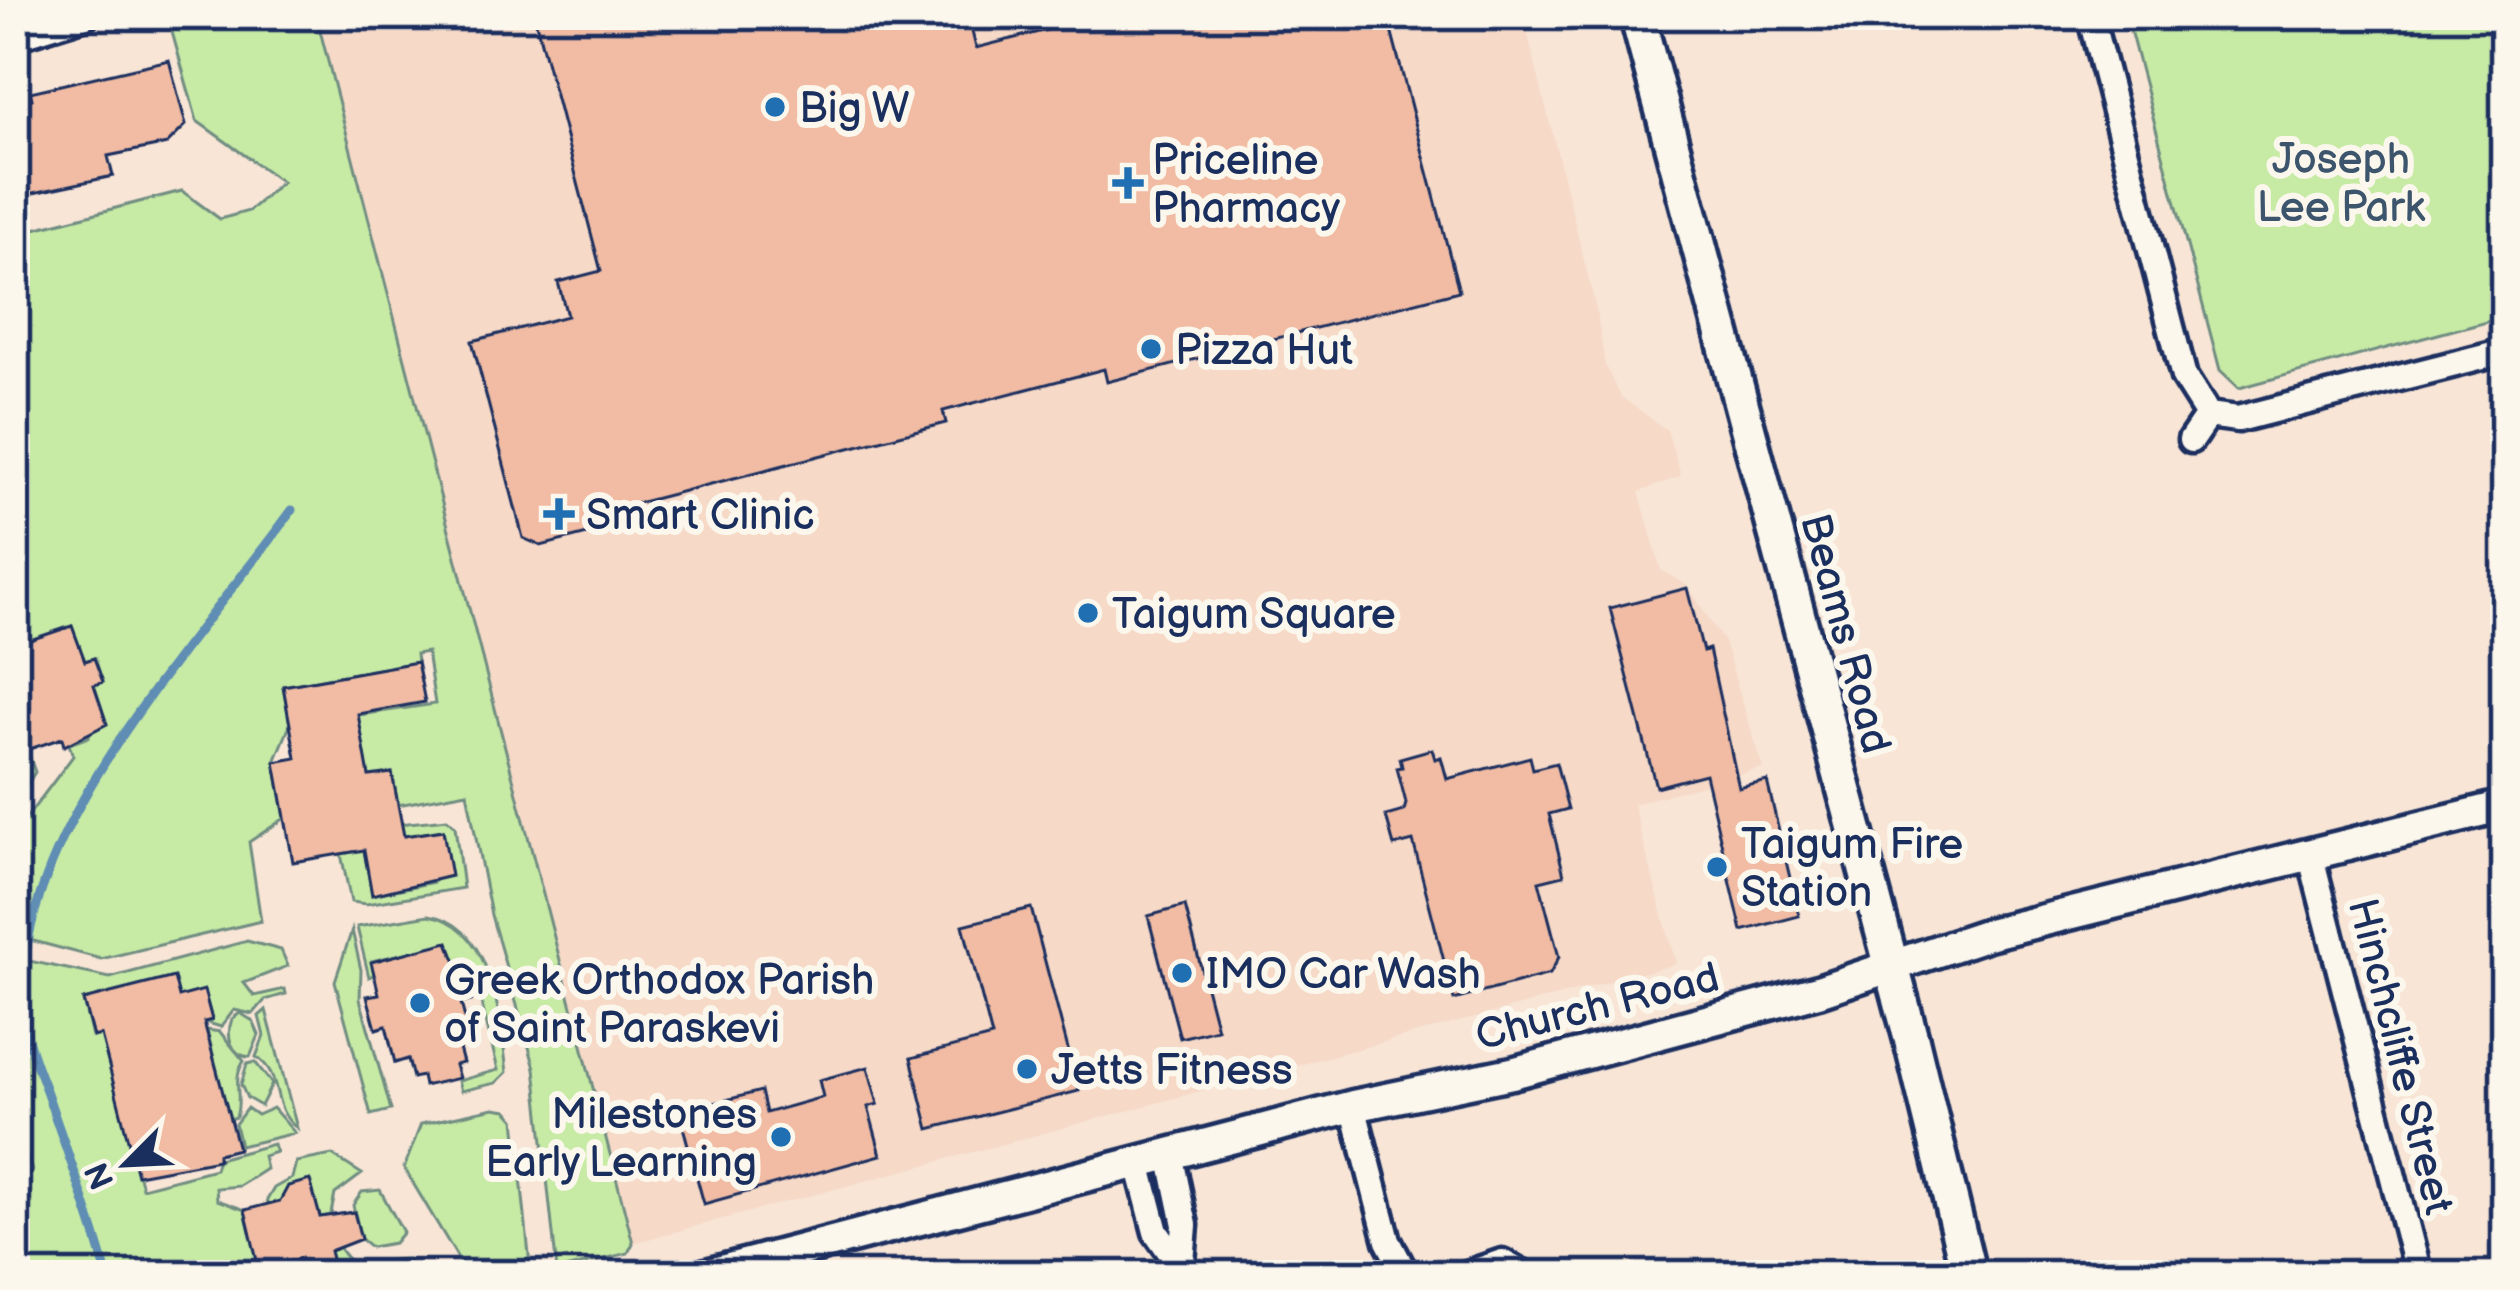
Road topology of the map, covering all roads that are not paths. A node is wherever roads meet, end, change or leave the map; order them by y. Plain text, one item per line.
1 (86, 15) edge
2 (1637, 15) edge
3 (2090, 15) edge
4 (15, 37) edge
5 (2505, 351) edge
6 (2208, 416) junction
7 (2192, 440) dead end
8 (2505, 806) edge
9 (2311, 857) junction
10 (1891, 965) junction
11 (1353, 1106) junction
12 (1170, 1154) junction
13 (1138, 1163) junction
14 (1181, 1270) edge
15 (706, 1275) edge
16 (1406, 1275) edge
17 (1464, 1275) edge
18 (1526, 1275) edge
19 (1969, 1275) edge
20 (2418, 1275) edge

1 - 4 street
2 - 10 main road, Beams Road
3 - 6 street
5 - 6 street
6 - 7 street
8 - 9 street, Church Road
9 - 10 street, Church Road
9 - 20 street, Hinchcliffe Street
10 - 11 street, Church Road
10 - 19 main road, Beams Road
11 - 12 street, Church Road
11 - 16 street
12 - 13 street, Church Road
12 - 14 street
13 - 14 street
13 - 15 street, Church Road
17 - 18 street

